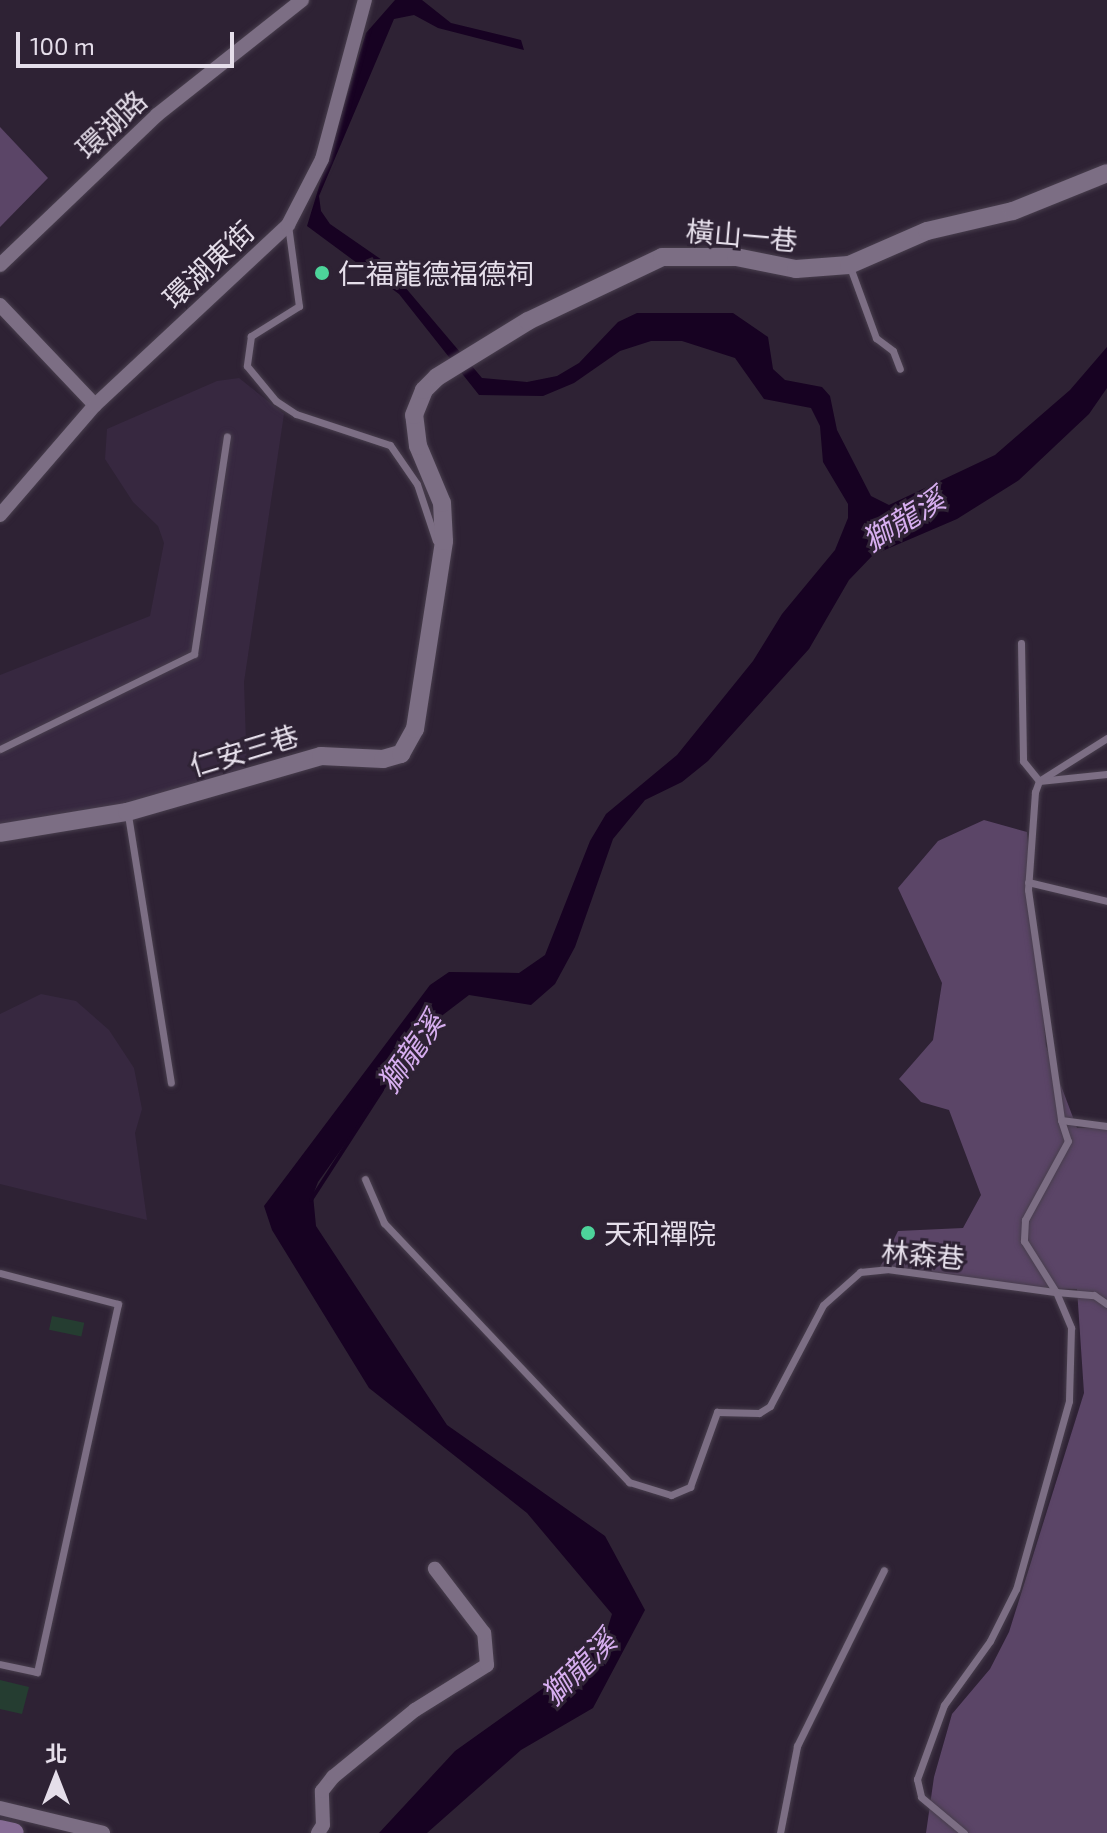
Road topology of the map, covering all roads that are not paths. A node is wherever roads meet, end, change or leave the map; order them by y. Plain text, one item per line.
1 (302, 0) edge
2 (365, 0) edge
3 (1107, 173) edge
4 (288, 225) junction
5 (0, 265) edge
6 (849, 265) junction
7 (0, 305) edge
8 (900, 369) dead end
9 (95, 405) junction
10 (227, 436) dead end
11 (0, 515) edge
12 (441, 558) junction
13 (1021, 643) dead end
14 (1107, 738) edge
15 (0, 749) edge
16 (1107, 774) edge
17 (1039, 781) junction
18 (127, 812) junction
19 (0, 833) edge
20 (1028, 882) junction
21 (1107, 901) edge
22 (171, 1083) dead end
23 (1061, 1120) junction
24 (1107, 1126) edge
25 (365, 1179) dead end
26 (0, 1273) edge
27 (1056, 1292) junction
28 (1107, 1304) edge
29 (435, 1569) dead end
30 (884, 1570) dead end
31 (0, 1664) edge
32 (0, 1808) edge
33 (0, 1830) edge
34 (14, 1833) edge
35 (103, 1833) edge
36 (318, 1833) edge
37 (780, 1833) edge
38 (964, 1833) edge

1 - 5 street, 環湖路
2 - 4 street, 環湖東街
3 - 6 street, 橫山一巷
4 - 9 street, 環湖東街
4 - 12 lane
6 - 8 lane
6 - 12 street, 橫山一巷
7 - 9 street
9 - 11 street, 環湖東街
10 - 15 lane
12 - 18 street, 仁安三巷
13 - 17 lane
14 - 17 lane
16 - 17 lane
17 - 20 lane
18 - 19 street, 仁安三巷
18 - 22 lane
20 - 21 lane
20 - 23 lane
23 - 24 lane
23 - 27 lane
25 - 27 lane, 林森巷
26 - 31 lane
27 - 28 lane
27 - 38 lane
29 - 36 street
30 - 37 lane
32 - 35 street
33 - 34 main road

